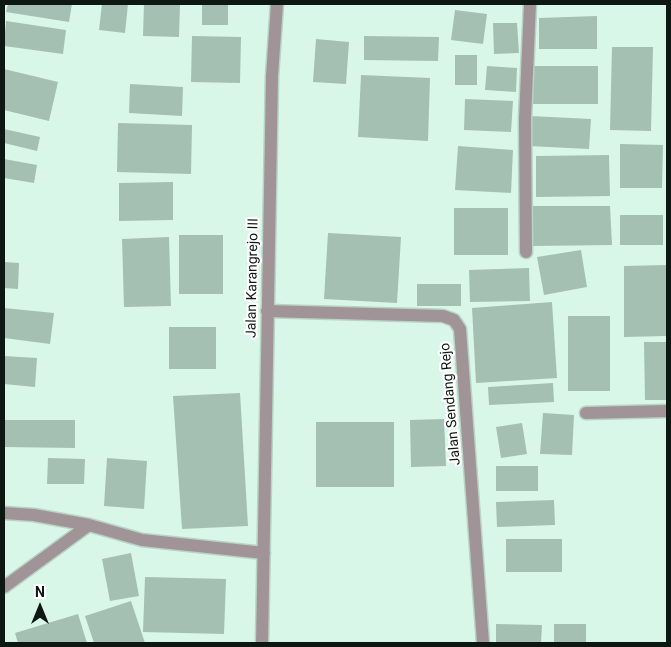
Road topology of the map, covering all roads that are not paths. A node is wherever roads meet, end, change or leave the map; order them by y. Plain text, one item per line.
1 (277, 4) edge
2 (530, 4) edge
3 (526, 252) dead end
4 (267, 311) junction
5 (667, 411) edge
6 (586, 413) dead end
7 (4, 513) edge
8 (89, 525) junction
9 (264, 553) junction
10 (4, 587) edge
11 (262, 643) edge
12 (484, 643) edge

1 - 4 street, Jalan Karangrejo III
2 - 3 street
4 - 9 street, Jalan Karangrejo III
4 - 12 street, Jalan Sendang Rejo
5 - 6 street
7 - 8 street
8 - 9 street
8 - 10 street
9 - 11 street, Jalan Karangrejo III

